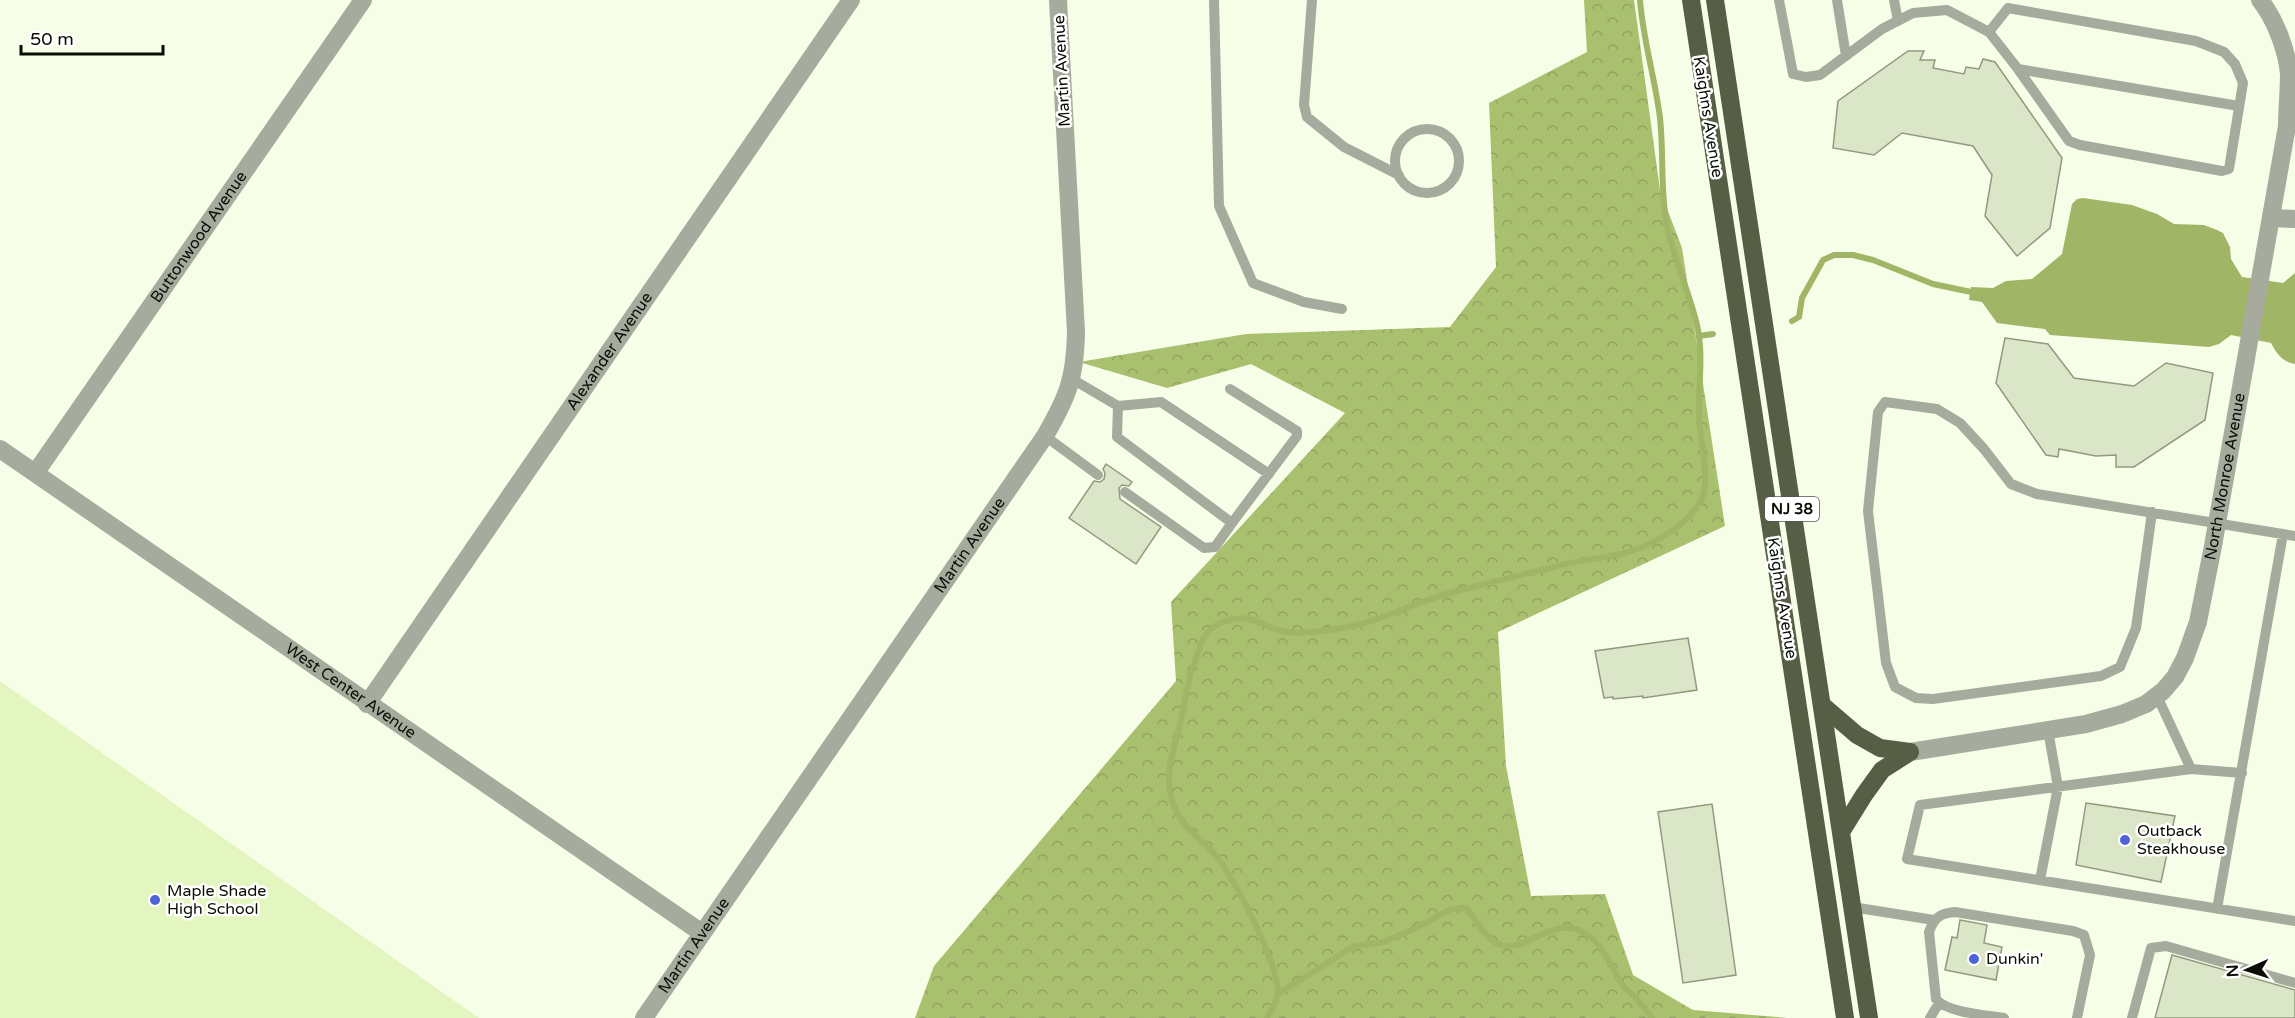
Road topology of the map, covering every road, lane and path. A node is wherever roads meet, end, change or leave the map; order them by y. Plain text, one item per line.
1 (363, 0) edge
2 (851, 0) edge
3 (1058, 0) edge
4 (1214, 0) edge
5 (1312, 0) edge
6 (1691, 0) edge
7 (1715, 0) edge
8 (1779, 0) edge
9 (1836, 0) edge
10 (1894, 0) edge
11 (2260, 0) edge
12 (1949, 5) edge
13 (1898, 21) junction
14 (1989, 32) junction
15 (1846, 56) junction
16 (2018, 69) junction
17 (2239, 106) junction
18 (1399, 175) junction
19 (2271, 218) junction
20 (2295, 219) edge
21 (1342, 309) dead end
22 (1072, 379) junction
23 (1230, 388) dead end
24 (1118, 406) junction
25 (1045, 436) junction
26 (0, 449) edge
27 (36, 472) junction
28 (1269, 474) junction
29 (1098, 475) dead end
30 (1125, 492) dead end
31 (2152, 512) junction
32 (2217, 522) junction
33 (1232, 523) junction
34 (2283, 534) junction
35 (2295, 536) edge
36 (2157, 696) junction
37 (367, 704) junction
38 (1822, 705) junction
39 (2048, 730) junction
40 (1910, 752) junction
41 (2191, 769) junction
42 (2242, 773) junction
43 (2058, 787) junction
44 (1841, 832) junction
45 (2040, 880) junction
46 (1852, 908) junction
47 (2217, 909) junction
48 (1934, 920) junction
49 (2295, 921) edge
50 (702, 933) junction
51 (2295, 983) edge
52 (1939, 1003) junction
53 (644, 1018) edge
54 (1845, 1018) edge
55 (1869, 1018) edge
56 (1930, 1018) edge
57 (2004, 1018) edge
58 (2077, 1018) edge
59 (2132, 1018) edge

1 - 27 street, Buttonwood Avenue
2 - 37 street, Alexander Avenue
3 - 22 street, Martin Avenue
4 - 21 lane
5 - 18 lane
6 - 54 highway, Kaighns Avenue / NJ 38
7 - 38 highway, Kaighns Avenue / NJ 38
8 - 15 lane
9 - 15 lane
10 - 13 lane
11 - 19 street, North Monroe Avenue
12 - 13 lane
12 - 14 lane
13 - 15 lane
14 - 16 lane
14 - 17 lane
16 - 17 lane
16 - 17 lane
18 - 18 lane
19 - 20 street
19 - 32 street, North Monroe Avenue
22 - 24 lane
22 - 25 street, Martin Avenue
23 - 28 lane
24 - 28 lane
24 - 33 lane
25 - 29 lane
25 - 50 street, Martin Avenue
26 - 27 street, West Center Avenue
27 - 37 street, West Center Avenue
28 - 33 lane
30 - 33 lane
31 - 31 lane
31 - 32 lane
32 - 34 lane
32 - 36 street, North Monroe Avenue
34 - 35 lane
34 - 42 lane
36 - 39 street, North Monroe Avenue
36 - 41 lane
37 - 50 street, West Center Avenue
38 - 40 highway
38 - 44 highway, Kaighns Avenue / NJ 38
39 - 40 street, North Monroe Avenue
39 - 43 lane
40 - 44 highway
41 - 42 lane
41 - 43 lane
42 - 47 lane
43 - 45 lane
43 - 45 lane
44 - 46 highway, Kaighns Avenue / NJ 38
45 - 47 lane
46 - 48 lane
46 - 55 highway, Kaighns Avenue / NJ 38
47 - 49 lane
48 - 52 lane
48 - 58 lane
50 - 53 street, Martin Avenue
51 - 59 lane
52 - 56 lane
52 - 57 lane

